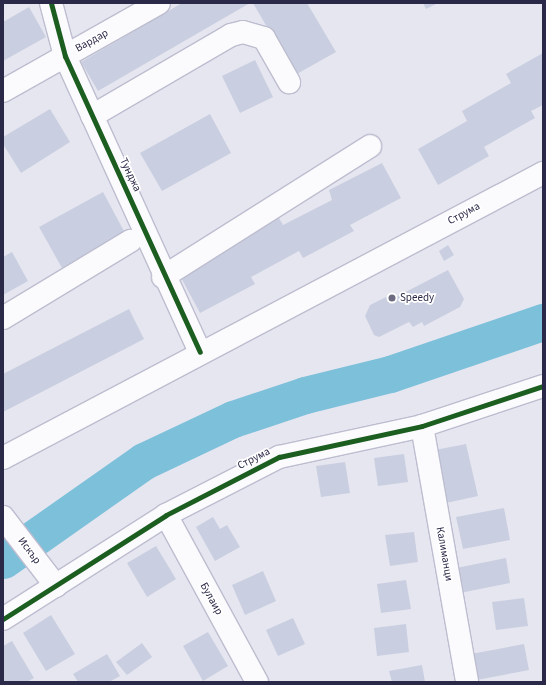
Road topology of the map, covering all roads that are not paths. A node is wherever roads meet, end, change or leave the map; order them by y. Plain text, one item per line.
1 (51, 3) edge
2 (159, 3) edge
3 (65, 56) junction
4 (289, 82) dead end
5 (3, 91) edge
6 (92, 116) junction
7 (370, 146) dead end
8 (543, 173) edge
9 (130, 241) dead end
10 (163, 277) junction
11 (3, 318) edge
12 (200, 352) junction
13 (543, 386) edge
14 (422, 426) junction
15 (3, 458) edge
16 (166, 515) junction
17 (3, 517) edge
18 (56, 586) junction
19 (3, 619) edge
20 (257, 682) edge
21 (467, 682) edge

1 - 3 street, Тунджа
2 - 3 street, Вардар
3 - 5 street, Вардар
3 - 6 street, Тунджа
4 - 6 street
6 - 10 street, Тунджа
7 - 10 street
8 - 12 street, Струма
9 - 11 street
10 - 12 street, Тунджа
12 - 15 street, Струма
13 - 14 street, Струма
14 - 16 street, Струма
14 - 21 street, Калиманци
16 - 18 street, Струма
16 - 20 street, Булаир
17 - 18 street, Искър
18 - 19 street, Струма

